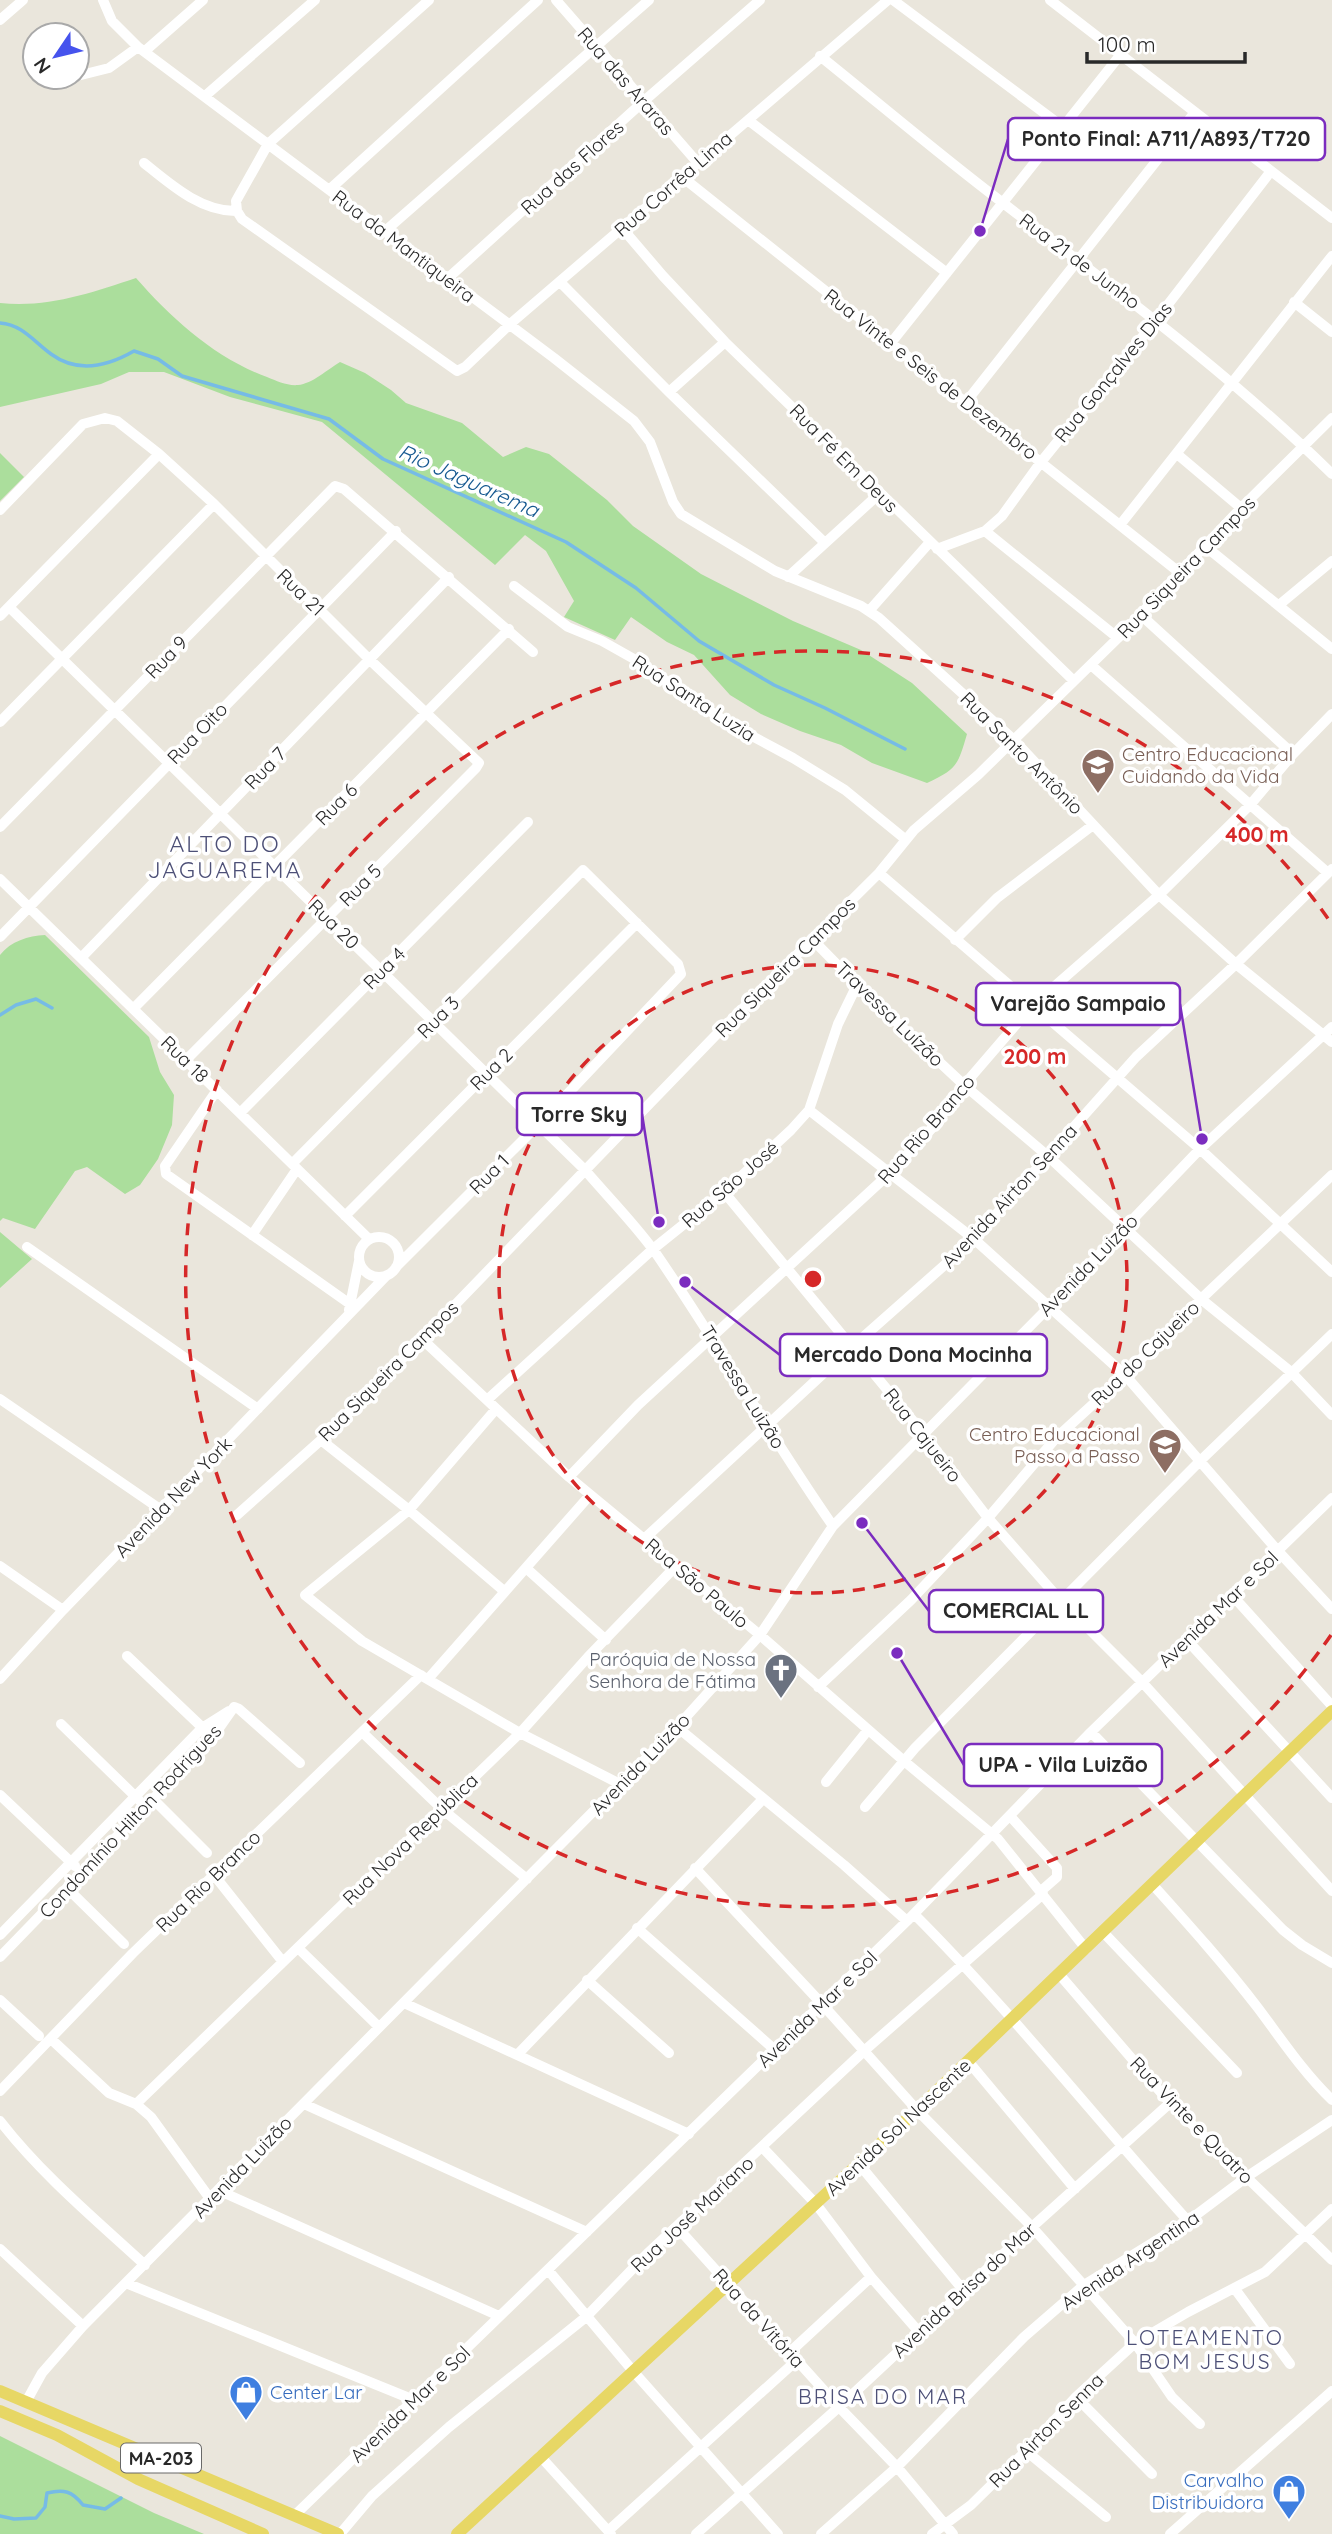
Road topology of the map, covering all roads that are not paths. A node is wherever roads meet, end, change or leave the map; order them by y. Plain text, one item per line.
1 (23, 0) edge
2 (103, 0) edge
3 (203, 0) edge
4 (315, 0) edge
5 (429, 0) edge
6 (538, 0) edge
7 (556, 0) edge
8 (649, 0) edge
9 (760, 0) edge
10 (890, 0) edge
11 (1050, 0) edge
12 (0, 20) edge
13 (596, 46) junction
14 (141, 49) junction
15 (1121, 54) junction
16 (820, 57) junction
17 (91, 72) edge
18 (205, 96) junction
19 (644, 101) junction
20 (1195, 112) junction
21 (748, 120) junction
22 (1063, 127) junction
23 (268, 144) junction
24 (697, 162) junction
25 (144, 163) dead end
26 (1271, 171) junction
27 (681, 176) junction
28 (329, 190) junction
29 (1003, 203) junction
30 (237, 211) junction
31 (1332, 218) edge
32 (622, 228) junction
33 (384, 232) junction
34 (1332, 256) edge
35 (1079, 260) junction
36 (947, 273) junction
37 (447, 279) junction
38 (561, 282) junction
39 (1294, 302) junction
40 (1156, 320) junction
41 (510, 324) junction
42 (1332, 332) edge
43 (725, 342) junction
44 (891, 343) junction
45 (1231, 383) junction
46 (669, 392) junction
47 (966, 402) junction
48 (1332, 418) edge
49 (1305, 447) junction
50 (159, 454) junction
51 (1177, 454) junction
52 (1041, 462) junction
53 (1332, 474) edge
54 (879, 494) junction
55 (214, 504) junction
56 (1241, 508) junction
57 (0, 510) edge
58 (679, 512) joint
59 (1120, 525) junction
60 (396, 531) junction
61 (985, 531) junction
62 (824, 542) junction
63 (933, 545) junction
64 (1205, 546) junction
65 (265, 556) junction
66 (1332, 561) edge
67 (1180, 572) junction
68 (788, 577) junction
69 (449, 578) junction
70 (514, 586) dead end
71 (1279, 605) junction
72 (9, 607) junction
73 (319, 609) junction
74 (869, 611) junction
75 (0, 616) edge
76 (1142, 616) junction
77 (509, 629) junction
78 (1118, 638) junction
79 (1332, 649) edge
80 (533, 652) dead end
81 (62, 659) junction
82 (370, 660) junction
83 (1091, 665) junction
84 (1074, 681) junction
85 (115, 710) junction
86 (426, 713) junction
87 (1332, 713) edge
88 (0, 722) edge
89 (1014, 740) junction
90 (1293, 754) junction
91 (168, 762) junction
92 (476, 768) joint
93 (1250, 805) junction
94 (221, 813) junction
95 (528, 822) dead end
96 (1093, 825) junction
97 (0, 827) edge
98 (905, 839) junction
99 (275, 866) junction
100 (1330, 871) edge
101 (879, 873) junction
102 (0, 879) edge
103 (1159, 895) junction
104 (28, 907) junction
105 (327, 918) junction
106 (637, 923) junction
107 (0, 937) edge
108 (813, 940) junction
109 (955, 940) junction
110 (81, 958) junction
111 (1236, 964) junction
112 (381, 970) junction
113 (857, 985) junction
114 (1032, 1006) junction
115 (133, 1010) junction
116 (433, 1021) junction
117 (1330, 1034) edge
118 (186, 1060) junction
119 (487, 1073) junction
120 (1117, 1078) junction
121 (964, 1085) junction
122 (216, 1090) junction
123 (809, 1110) junction
124 (240, 1114) junction
125 (539, 1124) junction
126 (1200, 1149) junction
127 (1049, 1157) junction
128 (295, 1166) junction
129 (586, 1170) junction
130 (889, 1174) junction
131 (1332, 1175) edge
132 (724, 1192) junction
133 (345, 1216) junction
134 (1280, 1222) junction
135 (1124, 1227) junction
136 (252, 1235) junction
137 (369, 1239) junction
138 (974, 1240) junction
139 (395, 1245) junction
140 (27, 1247) dead end
141 (416, 1248) junction
142 (653, 1249) junction
143 (359, 1261) junction
144 (786, 1269) junction
145 (392, 1271) junction
146 (1332, 1272) edge
147 (1201, 1299) junction
148 (350, 1304) junction
149 (1050, 1306) junction
150 (348, 1316) junction
151 (1332, 1334) edge
152 (711, 1337) junction
153 (422, 1339) junction
154 (852, 1347) junction
155 (1291, 1372) junction
156 (1125, 1375) junction
157 (0, 1399) edge
158 (487, 1400) junction
159 (258, 1409) junction
160 (496, 1409) junction
161 (1332, 1415) edge
162 (768, 1427) junction
163 (923, 1433) junction
164 (321, 1440) junction
165 (1200, 1461) junction
166 (569, 1477) junction
167 (590, 1495) junction
168 (1330, 1504) edge
169 (160, 1509) junction
170 (410, 1510) junction
171 (237, 1515) dead end
172 (988, 1518) junction
173 (833, 1526) junction
174 (645, 1539) junction
175 (1278, 1551) junction
176 (0, 1566) edge
177 (676, 1566) junction
178 (526, 1567) junction
179 (504, 1591) junction
180 (1232, 1595) junction
181 (1061, 1601) junction
182 (1332, 1609) edge
183 (63, 1610) junction
184 (760, 1635) junction
185 (1186, 1639) junction
186 (606, 1640) junction
187 (127, 1656) dead end
188 (425, 1677) junction
189 (0, 1679) edge
190 (1142, 1682) junction
191 (818, 1687) junction
192 (234, 1707) junction
193 (1332, 1708) edge
194 (61, 1724) dead end
195 (677, 1727) junction
196 (202, 1728) junction
197 (867, 1730) junction
198 (362, 1732) junction
199 (1091, 1732) junction
200 (520, 1733) junction
201 (213, 1737) junction
202 (1290, 1751) junction
203 (904, 1761) junction
204 (300, 1763) dead end
205 (826, 1782) dead end
206 (622, 1785) junction
207 (0, 1795) edge
208 (135, 1796) junction
209 (1244, 1796) junction
210 (1332, 1798) edge
211 (762, 1799) junction
212 (150, 1803) junction
213 (865, 1807) dead end
214 (442, 1809) junction
215 (1010, 1816) junction
216 (992, 1834) junction
217 (1198, 1841) junction
218 (207, 1853) dead end
219 (71, 1862) junction
220 (695, 1868) junction
221 (82, 1873) junction
222 (214, 1875) junction
223 (527, 1879) junction
224 (1153, 1885) junction
225 (67, 1888) junction
226 (1332, 1891) edge
227 (1042, 1892) junction
228 (911, 1918) junction
229 (637, 1927) junction
230 (2, 1930) edge
231 (1103, 1932) junction
232 (17, 1940) junction
233 (124, 1944) dead end
234 (298, 1948) junction
235 (1086, 1949) junction
236 (0, 1957) edge
237 (283, 1962) junction
238 (963, 1963) junction
239 (1332, 1963) edge
240 (1059, 1974) junction
241 (587, 1980) junction
242 (0, 2000) edge
243 (404, 2003) junction
244 (822, 2004) junction
245 (1013, 2019) junction
246 (379, 2027) junction
247 (38, 2036) dead end
248 (51, 2039) junction
249 (775, 2050) junction
250 (864, 2051) junction
251 (668, 2053) dead end
252 (518, 2054) junction
253 (968, 2062) junction
254 (1237, 2073) dead end
255 (0, 2091) edge
256 (1332, 2101) edge
257 (1170, 2103) junction
258 (136, 2104) junction
259 (304, 2104) junction
260 (917, 2110) junction
261 (1332, 2120) edge
262 (0, 2121) edge
263 (689, 2134) junction
264 (763, 2148) junction
265 (1122, 2148) junction
266 (859, 2164) junction
267 (1248, 2176) junction
268 (1075, 2189) junction
269 (216, 2195) junction
270 (816, 2204) junction
271 (1332, 2209) edge
272 (1188, 2221) junction
273 (677, 2227) junction
274 (1032, 2227) junction
275 (587, 2232) junction
276 (1305, 2236) junction
277 (0, 2249) edge
278 (1332, 2260) edge
279 (145, 2265) junction
280 (548, 2270) junction
281 (871, 2277) junction
282 (126, 2283) junction
283 (728, 2285) junction
284 (1084, 2285) junction
285 (1235, 2289) junction
286 (964, 2291) junction
287 (499, 2316) junction
288 (586, 2318) junction
289 (83, 2326) junction
290 (919, 2332) junction
291 (1135, 2343) junction
292 (793, 2356) junction
293 (1290, 2364) dead end
294 (633, 2371) junction
295 (0, 2391) edge
296 (1332, 2391) edge
297 (1076, 2397) junction
298 (414, 2400) junction
299 (26, 2402) junction
300 (839, 2407) junction
301 (0, 2411) edge
302 (1200, 2424) dead end
303 (701, 2446) junction
304 (1026, 2451) junction
305 (540, 2456) junction
306 (897, 2467) junction
307 (1152, 2474) dead end
308 (743, 2492) junction
309 (295, 2515) junction
310 (1106, 2517) dead end
311 (946, 2525) junction
312 (609, 2532) edge
313 (263, 2534) edge
314 (339, 2534) edge
315 (457, 2534) edge
316 (696, 2534) edge
317 (778, 2534) edge
318 (821, 2534) edge
319 (932, 2534) edge
320 (953, 2534) edge
321 (1170, 2534) edge

1 - 12 street
2 - 14 street, Rua da Mantiqueira
3 - 14 street
4 - 18 street
5 - 23 street
6 - 28 street
7 - 13 street, Rua das Araras
8 - 13 street
9 - 19 street, Rua das Flores
10 - 16 street, Rua Corrêa Lima
10 - 22 street
11 - 15 street
13 - 19 street, Rua das Araras
13 - 33 street
14 - 17 street
14 - 18 street, Rua da Mantiqueira
15 - 20 street
15 - 22 street
16 - 21 street, Rua Corrêa Lima
16 - 29 street, Rua 21 de Junho
18 - 23 street, Rua da Mantiqueira
19 - 24 street, Rua das Araras
19 - 37 street, Rua das Flores
20 - 26 street
20 - 35 street
21 - 24 street, Rua Corrêa Lima
21 - 36 street
22 - 29 street
23 - 28 street, Rua da Mantiqueira
23 - 30 street
24 - 27 street, Rua Corrêa Lima
25 - 30 street
26 - 31 street
26 - 40 street, Rua Gonçalves Dias
27 - 32 street, Rua Corrêa Lima
27 - 44 street, Rua Vinte e Seis de Dezembro
28 - 33 street, Rua da Mantiqueira
29 - 35 street, Rua 21 de Junho
29 - 36 street
30 - 41 street, Rua Corrêa Lima
32 - 38 street, Rua Corrêa Lima
32 - 43 street, Rua Fé Em Deus
33 - 37 street, Rua da Mantiqueira
34 - 39 street
35 - 40 street, Rua 21 de Junho
35 - 47 street
36 - 44 street
37 - 41 street, Rua da Mantiqueira
38 - 41 street, Rua Corrêa Lima
38 - 46 street
39 - 42 street
39 - 45 street
40 - 45 street, Rua 21 de Junho
40 - 52 street, Rua Gonçalves Dias
41 - 58 street, Rua da Mantiqueira
43 - 46 street
43 - 54 street, Rua Fé Em Deus
44 - 47 street, Rua Vinte e Seis de Dezembro
45 - 49 street, Rua 21 de Junho
45 - 51 street
46 - 62 street
47 - 52 street, Rua Vinte e Seis de Dezembro
48 - 49 street, Rua Siqueira Campos
49 - 53 street, Rua 21 de Junho
49 - 56 street, Rua Siqueira Campos
50 - 55 street, Rua 21
50 - 57 street, Rua 21
50 - 72 street
51 - 56 street
51 - 59 street
52 - 59 street, Rua Vinte e Seis de Dezembro
52 - 61 street, Rua Gonçalves Dias
54 - 62 street
54 - 63 street, Rua Fé Em Deus
55 - 65 street, Rua 21
55 - 81 street
56 - 64 street, Rua Siqueira Campos
58 - 68 street, Rua Santo Antônio
59 - 67 street, Rua Vinte e Seis de Dezembro
60 - 65 street, Rua 9
60 - 69 street
60 - 73 street, Rua Oito
61 - 63 street, Rua Gonçalves Dias
61 - 78 street
62 - 68 street
63 - 74 street, Rua Gonçalves Dias
63 - 84 street, Rua Fé Em Deus
64 - 67 street, Rua Siqueira Campos
64 - 71 street
65 - 73 street, Rua 21
65 - 85 street, Rua 9
66 - 71 street
67 - 76 street, Rua Siqueira Campos
68 - 74 street, Rua Santo Antônio
69 - 77 street
69 - 82 street, Rua 7
70 - 98 street, Rua Santa Luzia
71 - 79 street
72 - 75 street
72 - 81 street, Rua 20
73 - 82 street, Rua 21
73 - 91 street, Rua Oito
74 - 89 street, Rua Santo Antônio
76 - 78 street, Rua Siqueira Campos
76 - 90 street
77 - 80 street
77 - 86 street, Rua 6
78 - 83 street, Rua Siqueira Campos
81 - 85 street, Rua 20
81 - 88 street
82 - 86 street, Rua 21
82 - 94 street, Rua 7
83 - 84 street, Rua Siqueira Campos
83 - 93 street
84 - 89 street, Rua Siqueira Campos
85 - 91 street, Rua 20
85 - 97 street, Rua 9
86 - 92 street, Rua 21
86 - 99 street, Rua 6
87 - 90 street, Rua Rio Branco
89 - 96 street, Rua Santo Antônio
89 - 98 street, Rua Siqueira Campos
90 - 93 street, Rua Rio Branco
91 - 94 street, Rua 20
91 - 104 street, Rua Oito
92 - 105 street, Rua 5
93 - 100 street
93 - 103 street, Rua Rio Branco
94 - 99 street, Rua 20
94 - 110 street, Rua 7
95 - 112 street, Rua 4
96 - 103 street, Rua Santo Antônio
96 - 109 street
98 - 101 street, Rua Siqueira Campos
99 - 105 street, Rua 20
99 - 115 street, Rua 6
100 - 111 street, Avenida Airton Senna
101 - 108 street, Rua Siqueira Campos
101 - 109 street
102 - 104 street, Rua 18
103 - 111 street, Rua Santo Antônio
103 - 114 street, Rua Rio Branco
104 - 107 street, Rua Oito
104 - 110 street, Rua 18
105 - 112 street, Rua 20
105 - 118 street, Rua 5
106 - 116 street, Rua 3
106 - 119 street, Rua 2
106 - 125 street, Rua 1
108 - 113 street, Travessa Luízão
108 - 129 street, Rua Siqueira Campos
109 - 114 street
110 - 115 street, Rua 18
111 - 117 street, Rua Santo Antônio
111 - 120 street, Avenida Airton Senna
112 - 116 street, Rua 20
112 - 124 street, Rua 4
113 - 121 street, Travessa Luízão
113 - 123 street, Rua São José
114 - 120 street
114 - 121 street, Rua Rio Branco
115 - 118 street, Rua 18
116 - 119 street, Rua 20
116 - 128 street, Rua 3
117 - 126 street, Avenida Luizão
118 - 122 street, Rua 18
119 - 125 street, Rua 20
119 - 133 street, Rua 2
120 - 126 street
120 - 127 street, Avenida Airton Senna
121 - 127 street, Travessa Luízão
121 - 130 street, Rua Rio Branco
122 - 124 street, Rua 18
122 - 136 street
123 - 130 street
123 - 132 street, Rua São José
124 - 128 street, Rua 18
125 - 129 street, Travessa Luizão
125 - 141 street, Rua 1
126 - 134 street
126 - 135 street, Avenida Luizão
127 - 135 street, Travessa Luízão
127 - 138 street, Avenida Airton Senna
128 - 133 street, Rua 18
128 - 136 street, Rua 3
129 - 142 street, Travessa Luizão
129 - 153 street, Rua Siqueira Campos
130 - 138 street
130 - 144 street, Rua Rio Branco
131 - 134 street, Rua do Cajueiro
132 - 142 street, Rua São José
132 - 144 street, Rua Cajueiro
133 - 137 street, Rua 18
134 - 146 street
134 - 147 street, Rua do Cajueiro
135 - 147 street, Travessa Luízão
135 - 149 street, Avenida Luizão
136 - 148 street
137 - 139 street
137 - 143 street
138 - 149 street
138 - 154 street, Avenida Airton Senna
139 - 141 street
139 - 145 street
140 - 159 street
141 - 145 street, Rua 1
142 - 152 street, Travessa Luizão
142 - 158 street, Rua São José
143 - 145 street
143 - 148 street
144 - 152 street, Rua Rio Branco
144 - 154 street, Rua Cajueiro
145 - 150 street, Avenida New York
147 - 155 street, Travessa Luízão
147 - 156 street, Rua do Cajueiro
148 - 150 street
149 - 156 street
149 - 163 street, Avenida Luizão
150 - 159 street, Avenida New York
151 - 155 street
152 - 162 street, Travessa Luizão
152 - 166 street, Rua Rio Branco
153 - 158 street, Rua São Paulo
153 - 164 street, Rua Siqueira Campos
154 - 162 street, Avenida Airton Senna
154 - 163 street, Rua Cajueiro
155 - 161 street, Travessa Luízão
155 - 165 street
156 - 165 street
156 - 172 street, Rua do Cajueiro
157 - 169 street
158 - 160 street, Rua São Paulo
159 - 169 street, Avenida New York
160 - 166 street, Rua São Paulo
160 - 170 street
162 - 173 street, Travessa Luizão
162 - 174 street, Avenida Airton Senna
163 - 172 street, Rua Cajueiro
163 - 173 street, Avenida Luizão
164 - 170 street
164 - 171 street, Rua Siqueira Campos
165 - 175 street
165 - 181 street
166 - 167 street, Rua São Paulo
167 - 174 street, Rua São Paulo
167 - 178 street, Rua Rio Branco
168 - 175 street, Avenida Mar e Sol
169 - 183 street, Avenida New York
170 - 179 street
170 - 188 street
172 - 181 street, Rua Cajueiro
172 - 191 street, Rua do Cajueiro
173 - 184 street, Avenida Luizão
174 - 177 street, Rua São Paulo
175 - 180 street, Avenida Mar e Sol
175 - 182 street
176 - 183 street
177 - 184 street, Rua São Paulo
177 - 186 street, Rua Nova República
178 - 179 street, Rua Rio Branco
178 - 186 street
179 - 188 street, Rua Rio Branco
180 - 185 street, Avenida Mar e Sol
180 - 193 street
181 - 190 street, Rua Cajueiro
181 - 203 street
183 - 189 street, Avenida New York
184 - 191 street, Rua São Paulo
184 - 195 street, Avenida Luizão
185 - 190 street, Avenida Mar e Sol
185 - 202 street
186 - 200 street, Rua Nova República
187 - 196 street
188 - 198 street, Rua Rio Branco
188 - 200 street
190 - 199 street, Avenida Mar e Sol
190 - 209 street, Rua Cajueiro
191 - 197 street, Rua São Paulo
192 - 196 street, Condomínio Hilton Rodrigues
192 - 201 street, Condomínio Hilton Rodrigues
192 - 204 street
193 - 202 main road, Avenida Sol Nascente
194 - 208 street
195 - 206 street, Avenida Luizão
195 - 211 street
196 - 201 street
196 - 208 street, Condomínio Hilton Rodrigues
197 - 203 street, Rua São Paulo
197 - 205 street
198 - 214 street
198 - 222 street, Rua Rio Branco
199 - 215 street, Avenida Mar e Sol
199 - 217 street
200 - 206 street
200 - 214 street, Rua Nova República
201 - 212 street, Condomínio Hilton Rodrigues
202 - 209 main road, Avenida Sol Nascente
202 - 210 street
203 - 213 street
203 - 216 street, Rua São Paulo
206 - 223 street, Avenida Luizão
207 - 219 street
208 - 212 street
208 - 219 street, Condomínio Hilton Rodrigues
209 - 217 main road, Avenida Sol Nascente
209 - 226 street, Rua Cajueiro
211 - 220 street
211 - 228 street
212 - 218 street
212 - 221 street, Condomínio Hilton Rodrigues
214 - 223 street
214 - 234 street, Rua Nova República
215 - 216 street, Avenida Mar e Sol
215 - 227 street, Rua José Mariano
216 - 227 street, Rua São Paulo
216 - 228 street, Avenida Mar e Sol
217 - 224 main road, Avenida Sol Nascente
217 - 239 street
219 - 221 street
219 - 230 street, Condomínio Hilton Rodrigues
220 - 229 street
220 - 244 street
221 - 225 street, Condomínio Hilton Rodrigues
222 - 237 street
222 - 248 street, Rua Rio Branco
223 - 243 street, Avenida Luizão
224 - 231 main road, Avenida Sol Nascente
224 - 256 street
225 - 232 street, Condomínio Hilton Rodrigues
225 - 233 street
227 - 235 street, Rua São Paulo
227 - 238 street, Rua José Mariano
228 - 238 street
228 - 244 street, Avenida Mar e Sol
229 - 241 street
229 - 249 street
230 - 232 street
231 - 235 main road, Avenida Sol Nascente
231 - 254 street
232 - 236 street, Condomínio Hilton Rodrigues
234 - 237 street, Rua Nova República
234 - 246 street
235 - 240 main road, Avenida Sol Nascente
237 - 258 street, Rua Nova República
238 - 245 street
238 - 250 street, Rua José Mariano
240 - 245 main road, Avenida Sol Nascente
240 - 257 street, Rua Vinte e Quatro
241 - 251 street
241 - 252 street
242 - 247 street
243 - 246 street, Avenida Luizão
243 - 252 street
244 - 249 street, Avenida Mar e Sol
244 - 250 street
245 - 253 main road, Avenida Sol Nascente
245 - 265 street
246 - 259 street, Avenida Luizão
248 - 255 street, Rua Rio Branco
248 - 258 street
249 - 263 street, Avenida Mar e Sol
250 - 260 street
250 - 264 street, Rua José Mariano
252 - 263 street
253 - 260 main road, Avenida Sol Nascente
253 - 268 street
257 - 265 street, Avenida Brisa do Mar
257 - 267 street, Rua Vinte e Quatro
258 - 269 street
259 - 269 street, Avenida Luizão
259 - 275 street
260 - 266 main road, Avenida Sol Nascente
260 - 274 street
261 - 267 street, Avenida Argentina
262 - 279 street
263 - 275 street, Avenida Mar e Sol
264 - 270 street
264 - 273 street, Rua José Mariano
265 - 268 street, Avenida Brisa do Mar
265 - 272 street
266 - 270 main road, Avenida Sol Nascente
266 - 286 street
267 - 272 street, Avenida Argentina
267 - 276 street, Rua Vinte e Quatro
268 - 274 street, Avenida Brisa do Mar
269 - 279 street, Avenida Luizão
269 - 287 street
270 - 281 street
270 - 283 main road, Avenida Sol Nascente
271 - 276 street, Rua Airton Senna
272 - 284 street, Avenida Argentina
273 - 283 street, Rua da Vitória
273 - 288 street, Rua José Mariano
274 - 284 street
274 - 286 street, Avenida Brisa do Mar
275 - 280 street, Avenida Mar e Sol
276 - 278 street, Rua Vinte e Quatro
276 - 285 street, Rua Airton Senna
277 - 289 street
279 - 282 street, Avenida Luizão
280 - 287 street, Avenida Mar e Sol
280 - 288 street
281 - 290 street
281 - 292 street
282 - 289 street, Avenida Luizão
282 - 298 street
283 - 292 street, Rua da Vitória
283 - 294 main road, Avenida Sol Nascente
284 - 291 street
284 - 306 street, Avenida Argentina
285 - 291 street, Rua Airton Senna
285 - 293 street
286 - 290 street, Avenida Brisa do Mar
287 - 298 street, Avenida Mar e Sol
288 - 294 street
288 - 314 street, Rua José Mariano
289 - 299 street, Avenida Luizão
290 - 300 street, Avenida Brisa do Mar
291 - 297 street, Rua Airton Senna
291 - 302 street
292 - 300 street, Rua da Vitória
292 - 303 street
294 - 303 street
294 - 305 main road, Avenida Sol Nascente
295 - 299 main road, MA-203
296 - 321 street
297 - 304 street, Rua Airton Senna
297 - 307 street
298 - 309 street, Avenida Mar e Sol
299 - 309 main road, MA-203
300 - 306 street, Rua da Vitória
300 - 308 street, Avenida Brisa do Mar
301 - 313 main road, MA-203
303 - 308 street
303 - 312 street
304 - 310 street
304 - 311 street, Rua Airton Senna
305 - 312 street
305 - 315 main road, Avenida Sol Nascente
306 - 311 street, Rua da Vitória
306 - 318 street, Avenida Argentina
308 - 316 street, Avenida Brisa do Mar
308 - 317 street
309 - 314 main road, MA-203
311 - 319 street, Rua Airton Senna
311 - 320 street, Rua da Vitória

